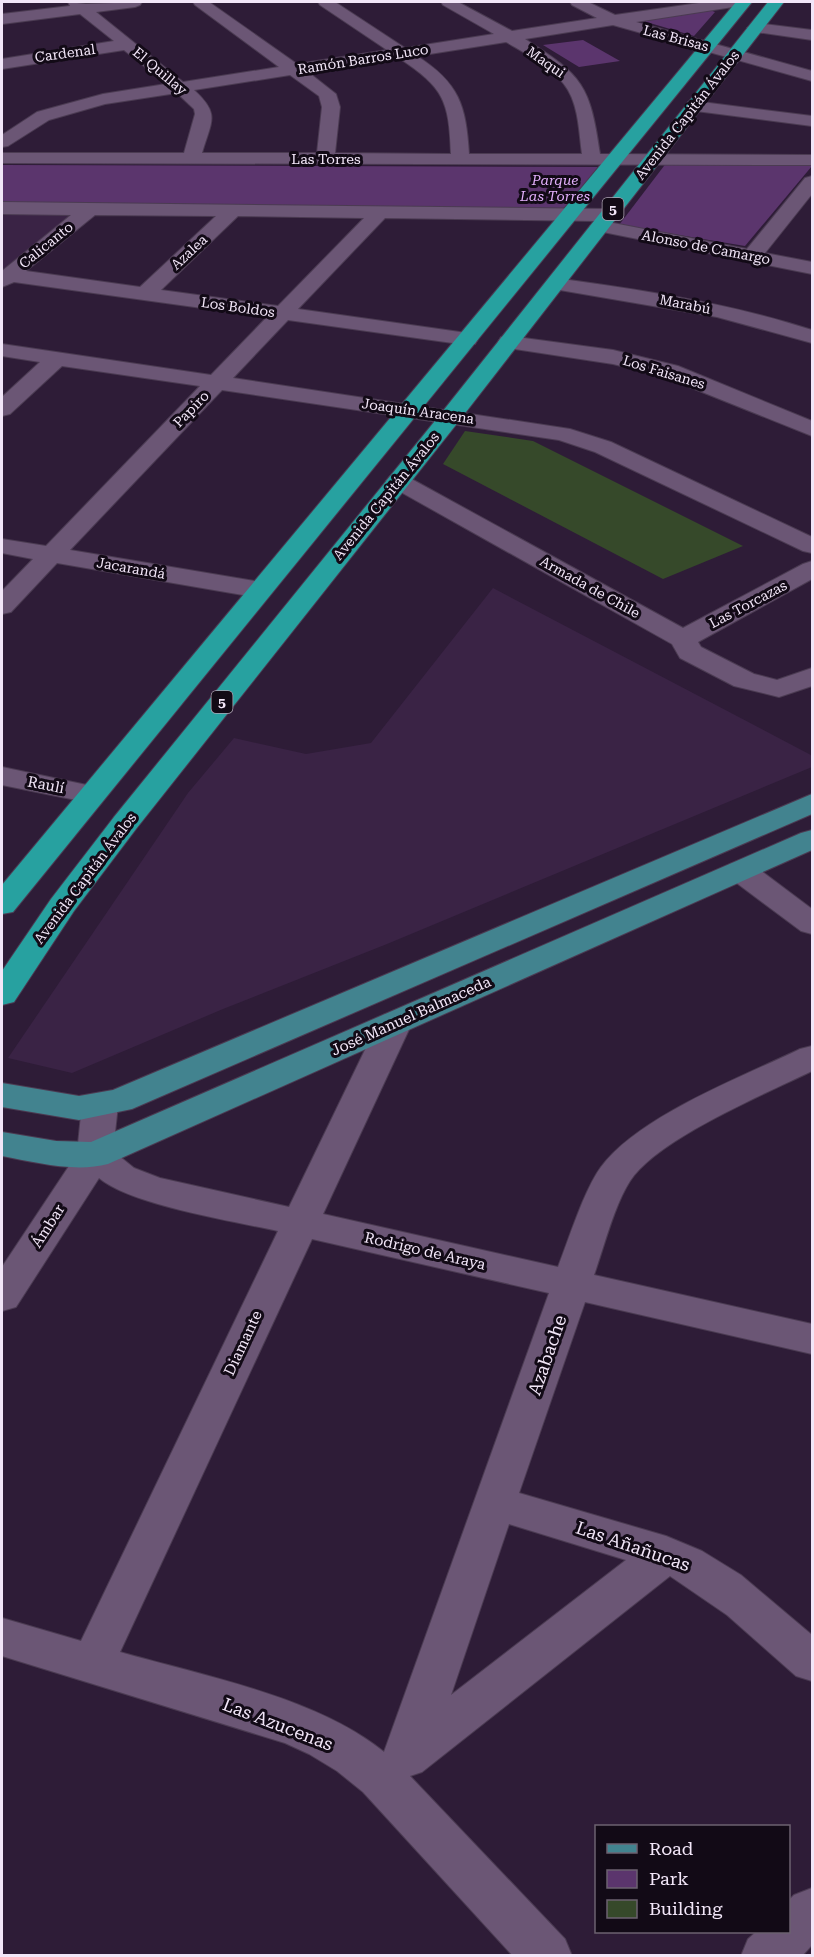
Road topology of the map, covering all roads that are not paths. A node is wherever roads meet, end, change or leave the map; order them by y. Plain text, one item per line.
1 (135, 2) edge
2 (200, 2) edge
3 (325, 2) edge
4 (448, 2) edge
5 (577, 2) edge
6 (730, 2) edge
7 (744, 2) edge
8 (776, 2) edge
9 (706, 3) edge
10 (80, 5) edge
11 (2, 19) edge
12 (612, 20) junction
13 (755, 28) junction
14 (813, 35) edge
15 (506, 37) junction
16 (128, 44) junction
17 (707, 47) junction
18 (402, 53) junction
19 (730, 60) junction
20 (2, 64) edge
21 (293, 69) junction
22 (813, 76) edge
23 (180, 87) junction
24 (694, 106) junction
25 (19, 112) dead end
26 (43, 116) junction
27 (813, 121) edge
28 (2, 142) edge
29 (2, 158) edge
30 (191, 159) junction
31 (325, 159) junction
32 (460, 160) junction
33 (813, 160) edge
34 (592, 161) junction
35 (613, 161) junction
36 (650, 161) junction
37 (813, 182) edge
38 (2, 208) edge
39 (90, 209) junction
40 (233, 211) junction
41 (380, 212) junction
42 (569, 214) junction
43 (604, 220) junction
44 (753, 255) junction
45 (813, 268) edge
46 (5, 278) edge
47 (555, 284) junction
48 (145, 294) junction
49 (284, 313) junction
50 (813, 337) edge
51 (467, 339) junction
52 (509, 342) junction
53 (2, 350) edge
54 (58, 358) junction
55 (217, 382) junction
56 (2, 409) edge
57 (409, 410) junction
58 (451, 416) junction
59 (813, 429) edge
60 (398, 481) junction
61 (805, 536) edge
62 (2, 546) edge
63 (51, 554) junction
64 (813, 569) edge
65 (260, 590) junction
66 (2, 606) edge
67 (683, 639) junction
68 (813, 676) edge
69 (2, 776) edge
70 (91, 794) junction
71 (813, 803) edge
72 (813, 839) edge
73 (741, 871) junction
74 (2, 905) edge
75 (813, 924) edge
76 (2, 995) edge
77 (395, 1023) junction
78 (813, 1057) edge
79 (2, 1095) edge
80 (100, 1105) junction
81 (2, 1144) edge
82 (95, 1155) junction
83 (300, 1223) junction
84 (571, 1284) junction
85 (2, 1297) edge
86 (813, 1339) edge
87 (495, 1503) junction
88 (666, 1554) junction
89 (2, 1637) edge
90 (813, 1662) edge
91 (92, 1664) junction
92 (393, 1766) junction
93 (813, 1912) edge
94 (547, 1956) edge
95 (766, 1956) edge

1 - 10 street
2 - 21 street
3 - 18 street
4 - 15 street, Maqui
5 - 12 street, Las Brisas
6 - 9 street, Ramón Barros Luco
7 - 17 highway, Avenida Capitán Ávalos / 5
8 - 13 highway, Avenida Capitán Ávalos / 5
9 - 12 street, Ramón Barros Luco
10 - 11 street
10 - 16 street, El Quillay
12 - 15 street, Ramón Barros Luco
12 - 17 street, Las Brisas
13 - 14 street
13 - 19 highway, Avenida Capitán Ávalos / 5
15 - 18 street, Ramón Barros Luco
15 - 34 street, Maqui
16 - 20 street, Cardenal
16 - 23 street, El Quillay
17 - 19 street, Las Brisas
17 - 35 highway, Avenida Capitán Ávalos / 5
18 - 21 street, Ramón Barros Luco
18 - 32 street
19 - 22 street, Las Brisas
19 - 24 highway, Avenida Capitán Ávalos / 5
21 - 23 street, Ramón Barros Luco
21 - 31 street
23 - 26 street, Ramón Barros Luco
23 - 30 street, El Quillay
24 - 27 street
24 - 36 highway, Avenida Capitán Ávalos / 5
25 - 26 street
26 - 28 street, Ramón Barros Luco
29 - 30 street, Las Torres
30 - 31 street, Las Torres
31 - 32 street, Las Torres
32 - 34 street, Las Torres
33 - 36 street, Las Torres
34 - 35 street, Las Torres
35 - 36 street, Las Torres
35 - 42 highway, Avenida Capitán Ávalos / 5
36 - 43 highway, Avenida Capitán Ávalos / 5
37 - 44 street
38 - 39 street
39 - 40 street
39 - 46 street, Calicanto
40 - 41 street
40 - 48 street, Azalea
41 - 42 street
41 - 49 street, Papiro
42 - 43 street
42 - 51 highway, Avenida Capitán Ávalos / 5
43 - 44 street, Alonso de Camargo
43 - 47 highway, Avenida Capitán Ávalos / 5
44 - 45 street, Alonso de Camargo
46 - 48 street, Los Boldos
47 - 50 street, Marabú
47 - 52 highway, Avenida Capitán Ávalos / 5
48 - 49 street, Los Boldos
49 - 51 street, Los Boldos
49 - 55 street, Papiro
51 - 57 highway, Avenida Capitán Ávalos / 5
52 - 58 highway, Avenida Capitán Ávalos / 5
52 - 59 street, Los Faisanes
53 - 54 street, Joaquín Aracena
54 - 55 street, Joaquín Aracena
54 - 56 street
55 - 57 street, Joaquín Aracena
55 - 63 street, Papiro
57 - 58 street, Joaquín Aracena
57 - 65 highway, Avenida Capitán Ávalos / 5
58 - 60 highway, Avenida Capitán Ávalos / 5
58 - 61 street, Joaquín Aracena
60 - 67 street, Armada de Chile
60 - 76 highway, Avenida Capitán Ávalos / 5
62 - 63 street, Jacarandá
63 - 65 street, Jacarandá
63 - 66 street, Papiro
64 - 67 street, Las Torcazas
65 - 70 highway, Avenida Capitán Ávalos / 5
67 - 68 street, Armada de Chile
69 - 70 street, Raulí
70 - 74 highway, Avenida Capitán Ávalos / 5
71 - 80 main road
72 - 73 main road, José Manuel Balmaceda
73 - 75 street
73 - 77 main road, José Manuel Balmaceda
77 - 82 main road, José Manuel Balmaceda
77 - 83 street, Diamante
78 - 84 street, Azabache
79 - 80 main road
80 - 82 street
81 - 82 main road, José Manuel Balmaceda
82 - 83 street, Rodrigo de Araya
82 - 85 street, Ámbar
83 - 84 street, Rodrigo de Araya
83 - 91 street, Diamante
84 - 86 street, Rodrigo de Araya
84 - 87 street, Azabache
87 - 88 street, Las Añañucas
87 - 92 street, Azabache
88 - 90 street, Las Añañucas
88 - 92 street
89 - 91 street, Las Azucenas
91 - 92 street, Las Azucenas
92 - 94 street, Las Azucenas
93 - 95 street

